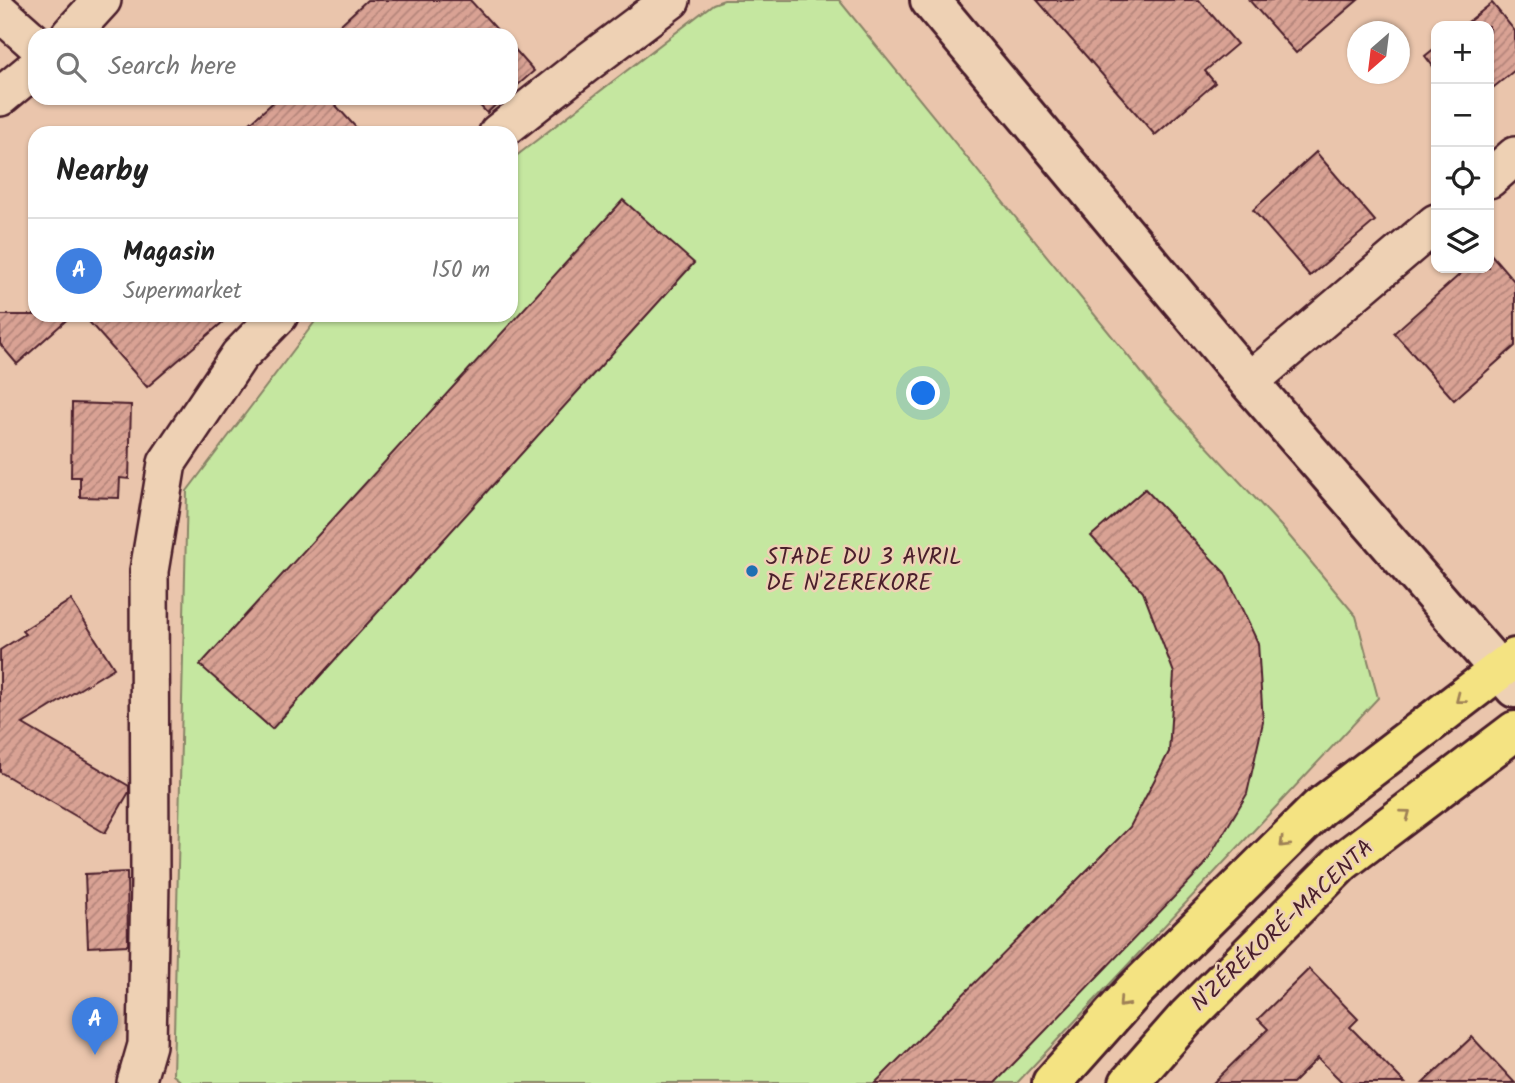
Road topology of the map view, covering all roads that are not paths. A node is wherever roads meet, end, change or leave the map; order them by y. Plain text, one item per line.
1 (102, 0) edge
2 (671, 0) edge
3 (930, 0) edge
4 (0, 12) edge
5 (76, 28) edge
6 (28, 37) edge
7 (28, 74) edge
8 (0, 96) edge
9 (507, 126) edge
10 (1515, 156) edge
11 (1494, 175) edge
12 (1431, 227) edge
13 (272, 322) edge
14 (1249, 382) junction
15 (1509, 672) edge
16 (1515, 731) edge
17 (136, 1083) edge
18 (1052, 1083) edge
19 (1129, 1083) edge

1 - 5 street
2 - 9 street
3 - 14 street
4 - 6 street
7 - 8 street
10 - 11 street
12 - 14 street
13 - 17 street
14 - 15 street
15 -> 18 highway
19 -> 16 highway, N'ZÉRÉKORÉ-MACENTA

